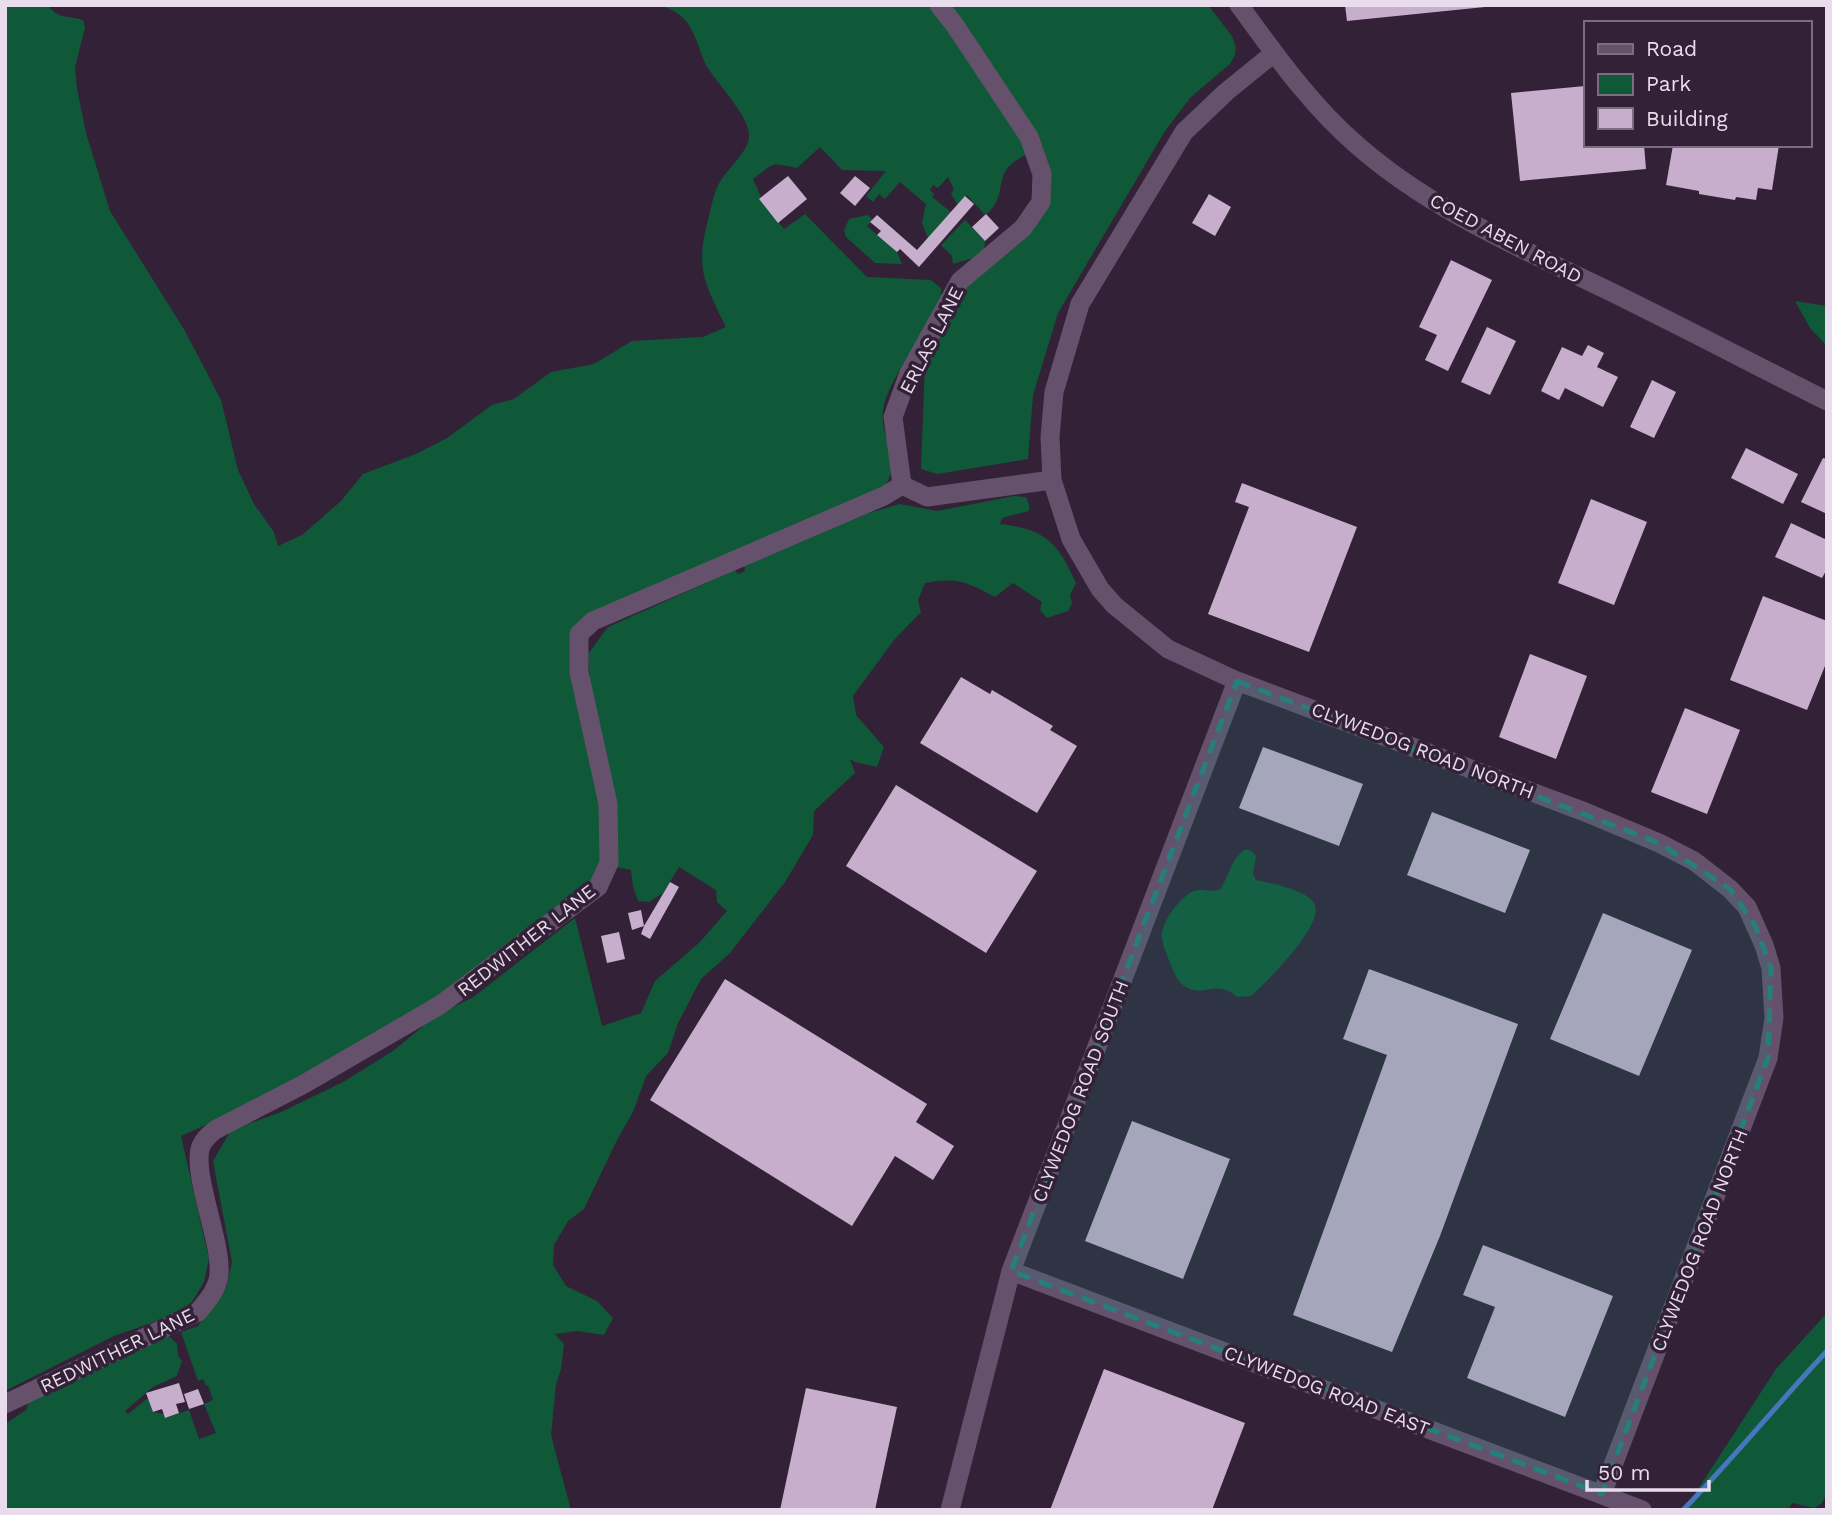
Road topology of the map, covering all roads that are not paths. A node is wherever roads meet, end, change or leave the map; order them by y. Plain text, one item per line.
1 (939, 5) edge
2 (1239, 5) edge
3 (1274, 53) junction
4 (1827, 401) edge
5 (1052, 480) junction
6 (902, 485) junction
7 (1237, 681) junction
8 (1011, 1271) junction
9 (5, 1404) edge
10 (1602, 1494) junction
11 (950, 1510) edge
12 (1642, 1510) edge

1 - 6 street, ERLAS LANE
2 - 3 street, COED ABEN ROAD
3 - 4 street, COED ABEN ROAD
3 - 5 street, CLYWEDOG ROAD NORTH
5 - 6 street
5 - 7 street, CLYWEDOG ROAD NORTH
6 - 9 street, REDWITHER LANE
7 - 8 street, CLYWEDOG ROAD SOUTH
7 - 10 street, CLYWEDOG ROAD NORTH
8 - 10 street, CLYWEDOG ROAD EAST
8 - 11 street, CLYWEDOG ROAD SOUTH
10 - 12 street, CLYWEDOG ROAD EAST

